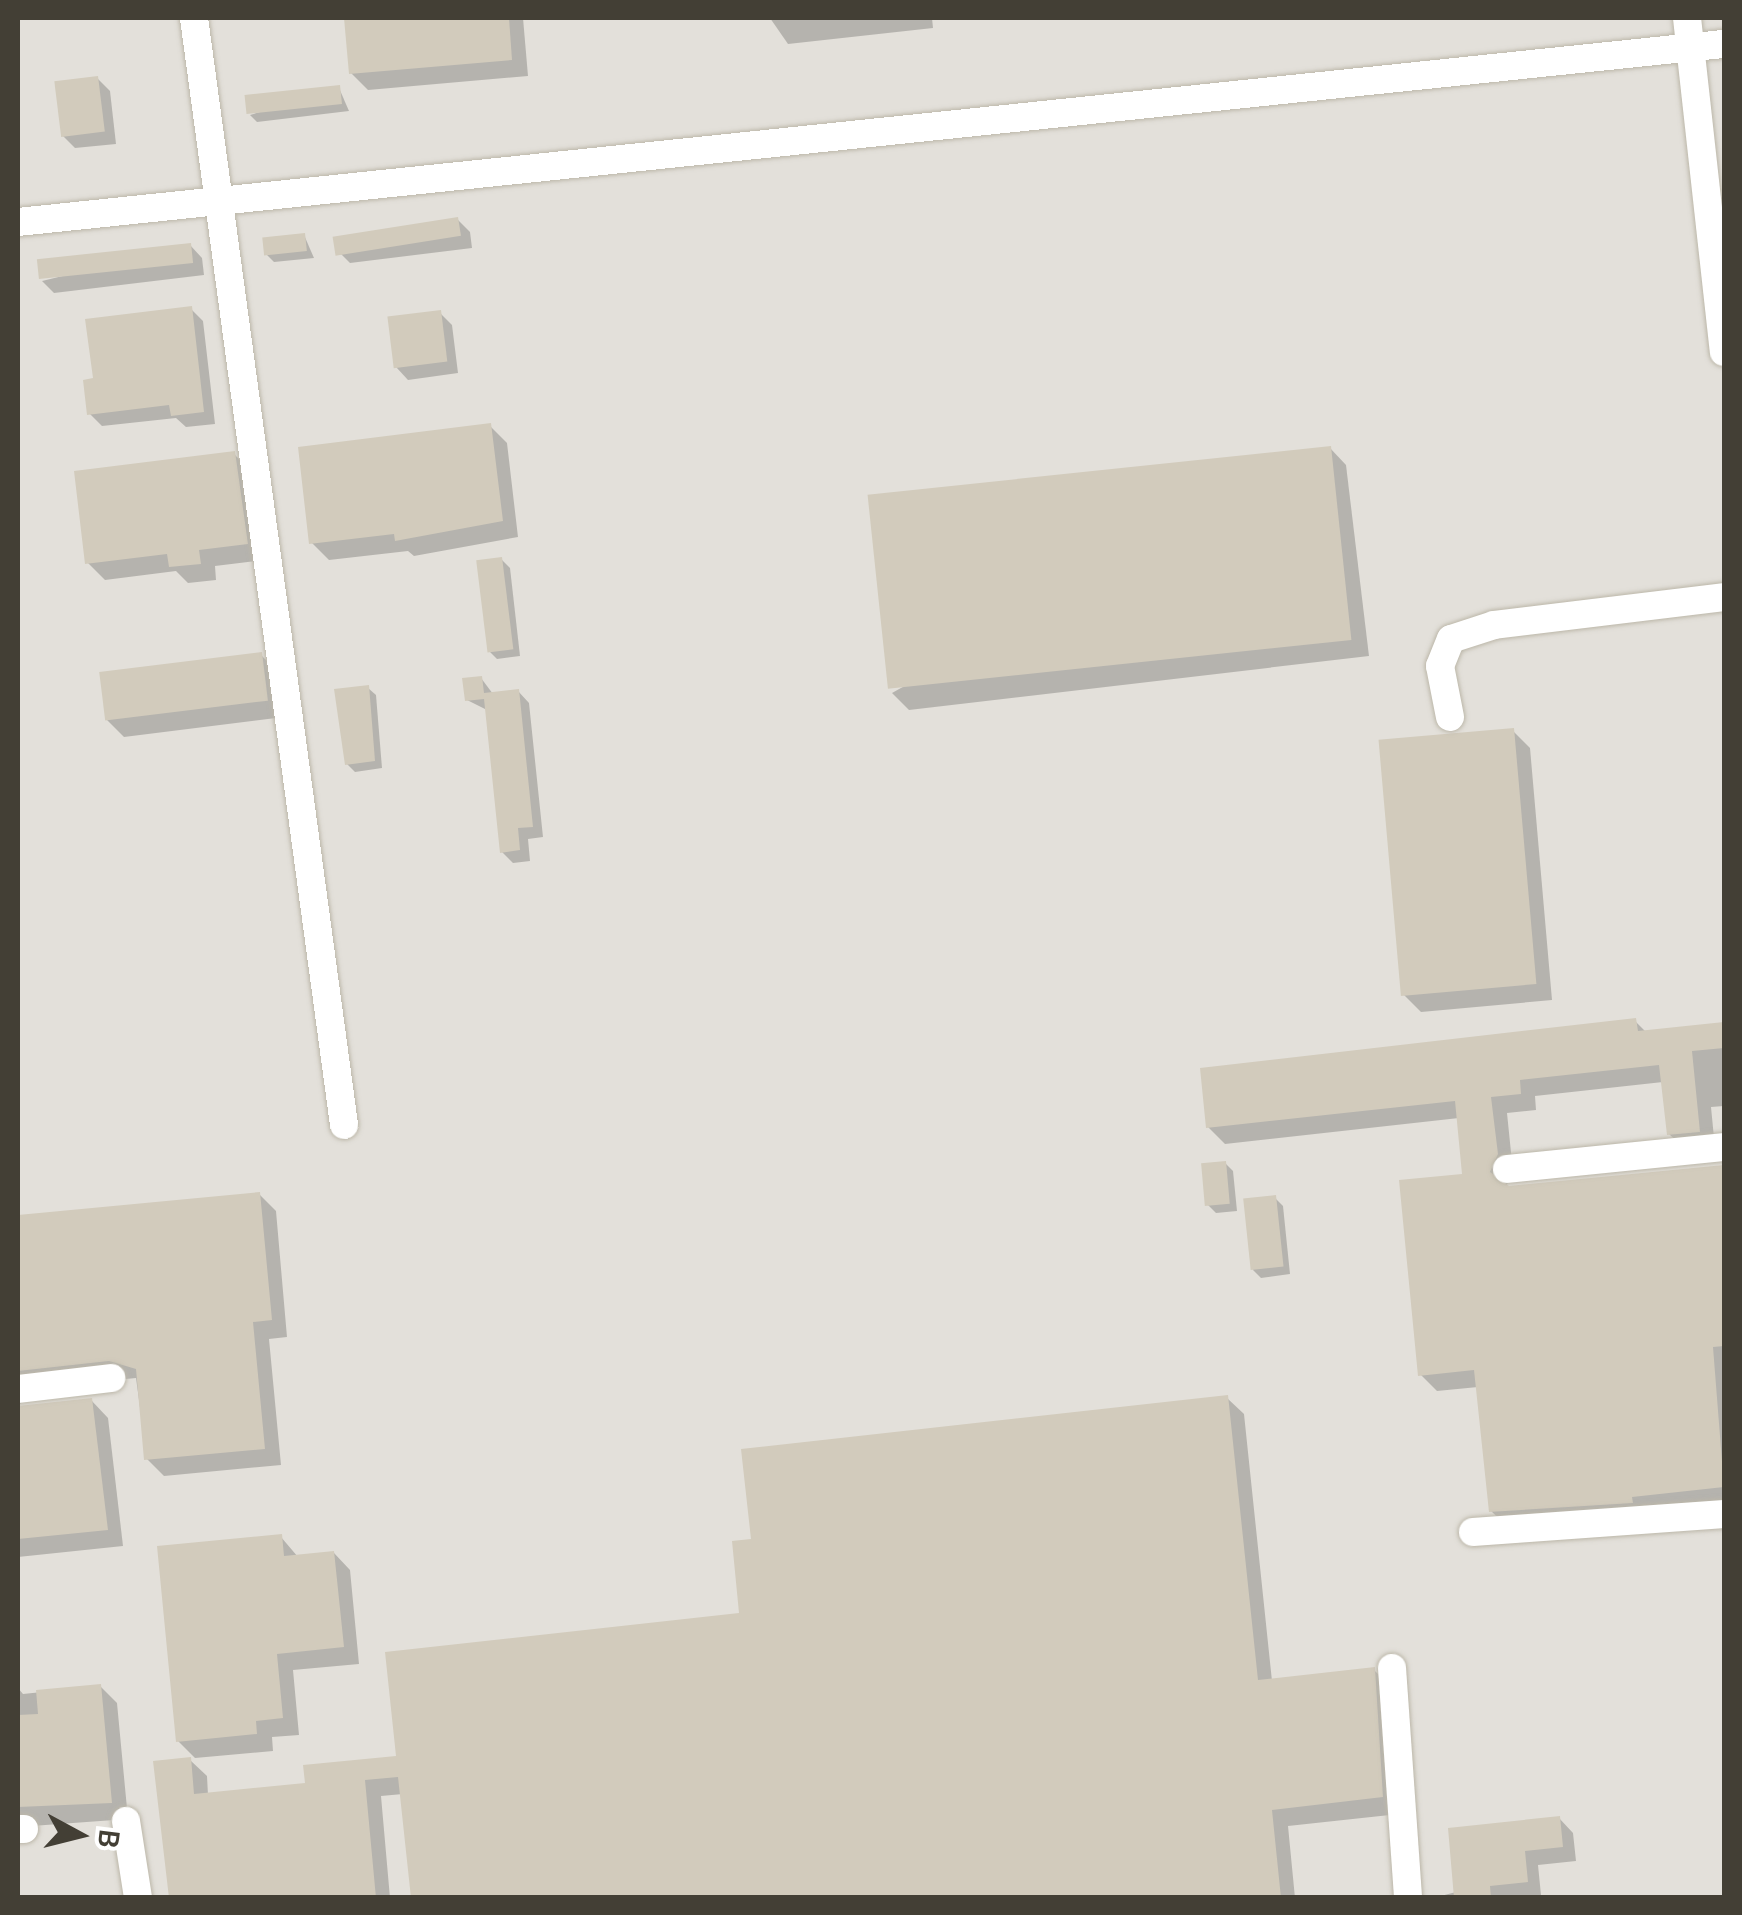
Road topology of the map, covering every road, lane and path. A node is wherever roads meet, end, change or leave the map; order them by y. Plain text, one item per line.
1 (194, 18) edge
2 (1688, 18) edge
3 (1724, 44) edge
4 (1691, 48) junction
5 (220, 203) junction
6 (18, 222) edge
7 (1724, 352) edge
8 (1724, 597) edge
9 (1450, 716) dead end
10 (344, 1125) dead end
11 (1724, 1148) edge
12 (1507, 1170) dead end
13 (111, 1378) dead end
14 (18, 1390) edge
15 (1724, 1514) edge
16 (1473, 1532) dead end
17 (1392, 1668) dead end
18 (126, 1821) dead end
19 (138, 1898) edge
20 (1408, 1898) edge

1 - 5 street
2 - 4 street
3 - 4 street
4 - 5 street
4 - 7 street
5 - 6 street
5 - 10 street
8 - 9 street
11 - 12 street
13 - 14 street
15 - 16 street
17 - 20 street
18 - 19 street

